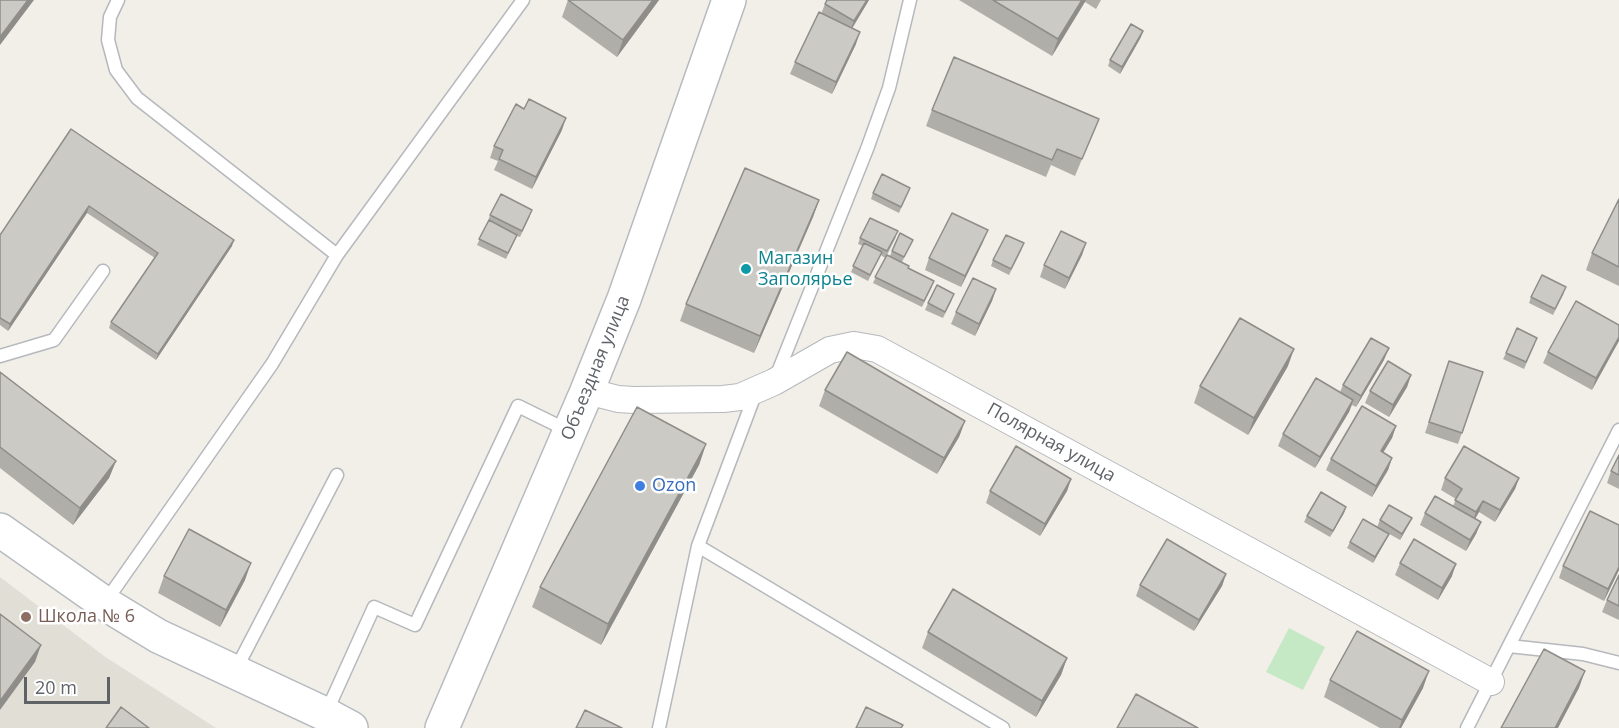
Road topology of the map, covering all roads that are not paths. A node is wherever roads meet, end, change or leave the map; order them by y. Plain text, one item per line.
1 (118, 0) edge
2 (523, 0) edge
3 (729, 0) edge
4 (910, 0) edge
5 (338, 255) junction
6 (103, 271) dead end
7 (0, 356) edge
8 (765, 386) junction
9 (587, 391) junction
10 (1619, 430) edge
11 (570, 431) junction
12 (337, 475) dead end
13 (0, 530) edge
14 (698, 546) junction
15 (104, 603) junction
16 (1509, 646) junction
17 (1619, 663) edge
18 (235, 672) junction
19 (1491, 682) junction
20 (338, 721) edge
21 (442, 728) edge
22 (659, 728) edge
23 (1003, 728) edge
24 (1467, 728) edge

1 - 5 lane
2 - 5 lane
3 - 9 main road, Объездная улица
4 - 8 lane
5 - 15 lane
6 - 7 lane
8 - 9 street, Полярная улица
8 - 14 lane
8 - 19 street, Полярная улица
9 - 11 main road, Объездная улица
10 - 16 lane
11 - 20 lane
11 - 21 main road, Объездная улица
12 - 18 lane
13 - 15 main road
14 - 22 lane
14 - 23 lane
15 - 18 main road
16 - 17 lane
16 - 19 lane
18 - 20 main road
19 - 24 lane

